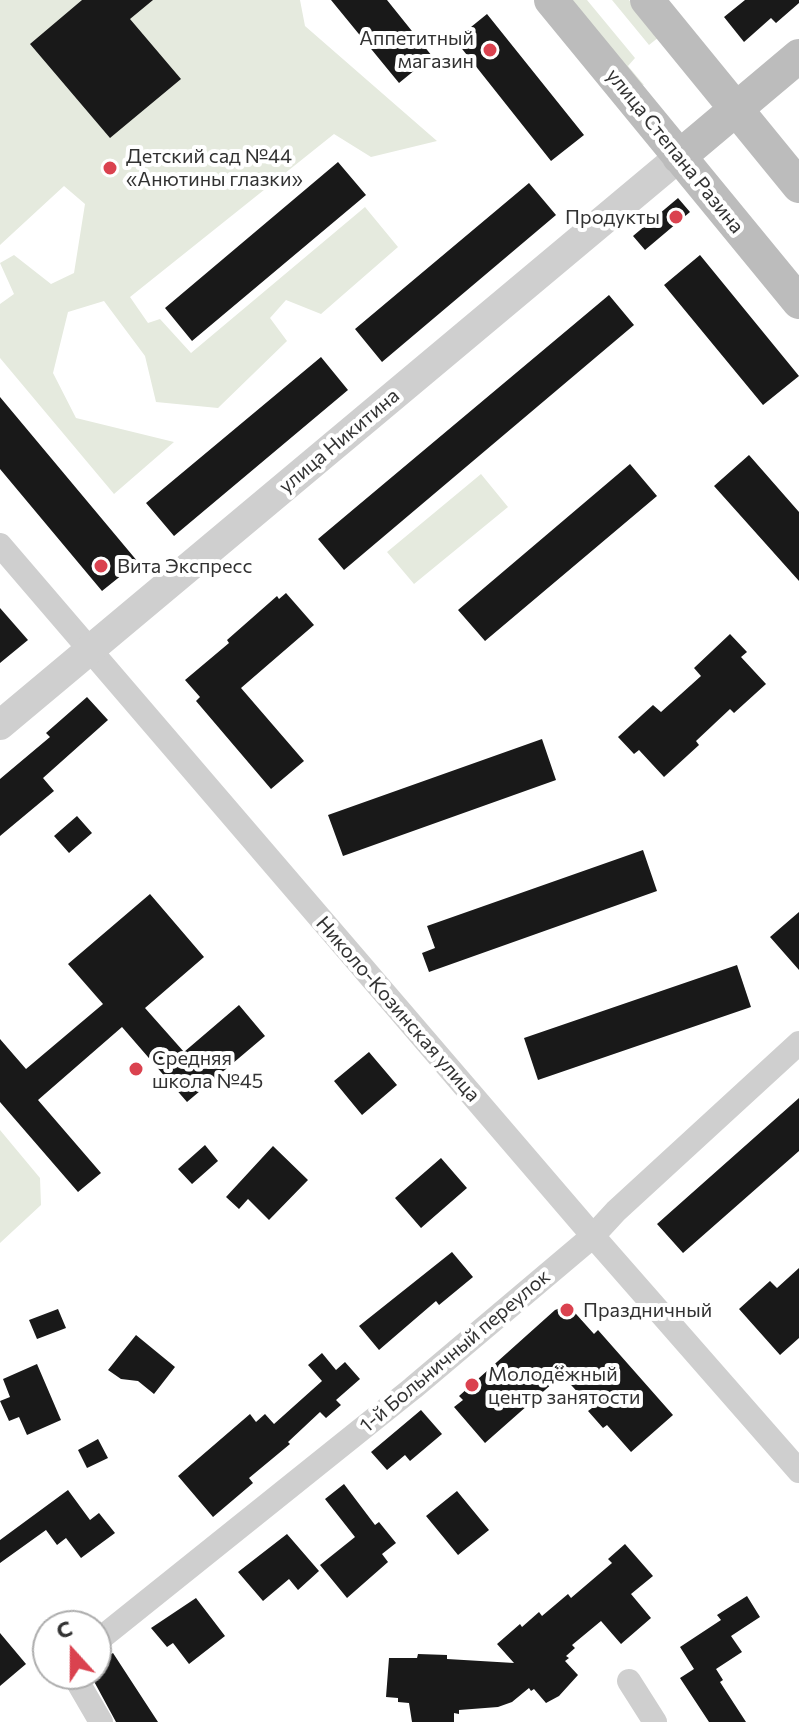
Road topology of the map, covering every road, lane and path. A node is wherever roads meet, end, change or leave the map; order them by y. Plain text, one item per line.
1 (551, 0) edge
2 (647, 0) edge
3 (799, 56) edge
4 (735, 109) junction
5 (679, 157) junction
6 (799, 186) edge
7 (799, 302) edge
8 (0, 545) edge
9 (90, 649) junction
10 (0, 725) edge
11 (799, 1043) edge
12 (593, 1236) junction
13 (799, 1471) edge
14 (112, 1629) edge
15 (629, 1681) dead end
16 (82, 1690) edge
17 (101, 1722) edge
18 (655, 1722) edge

1 - 5 main road, улица Степана Разина
2 - 4 main road
3 - 4 main road
4 - 5 main road
4 - 6 main road
5 - 7 main road, улица Степана Разина
5 - 9 street, улица Никитина
8 - 9 street, Николо-Козинская улица
9 - 10 street, улица Никитина
9 - 12 street, Николо-Козинская улица
11 - 12 street, 1-й Больничный переулок
12 - 13 street, Николо-Козинская улица
12 - 14 street, 1-й Больничный переулок
15 - 18 street
16 - 17 street

